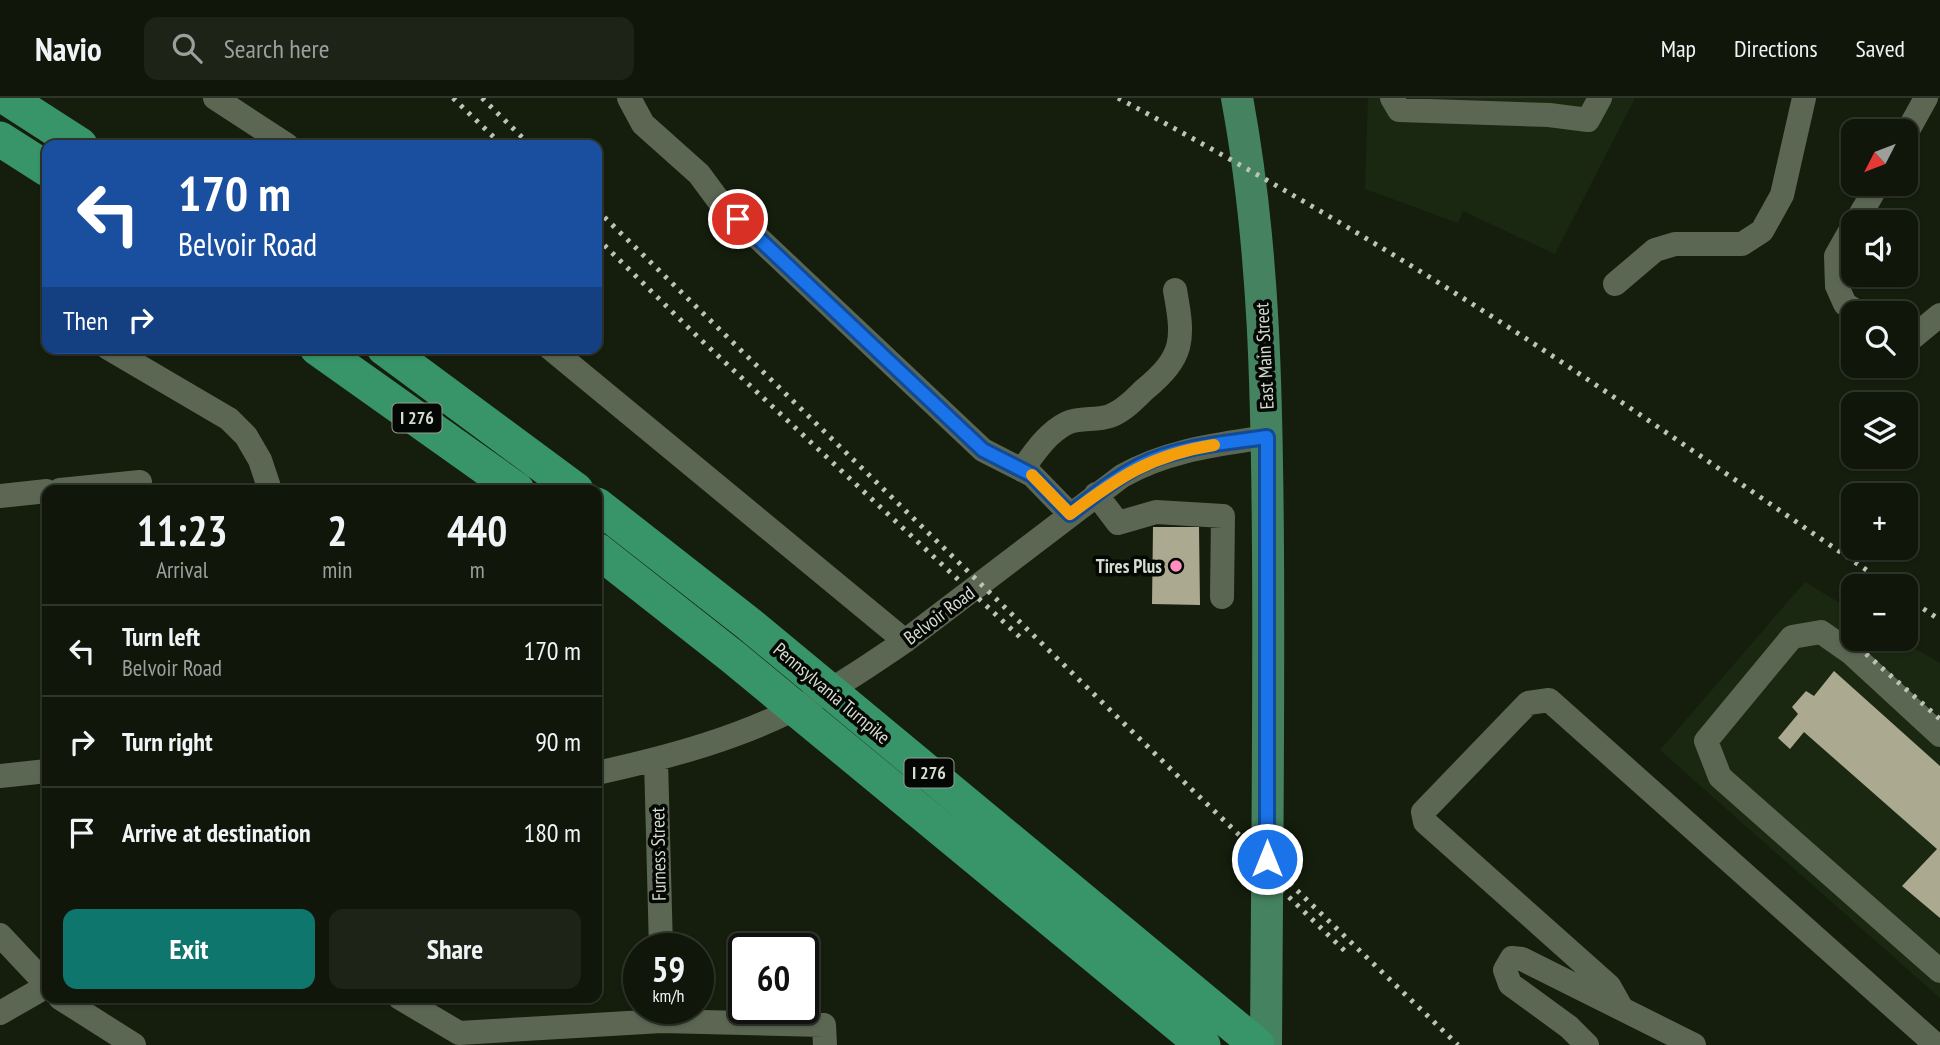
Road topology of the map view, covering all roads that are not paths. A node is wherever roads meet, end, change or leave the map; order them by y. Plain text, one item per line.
1 (215, 98) edge
2 (629, 98) edge
3 (1237, 98) edge
4 (1392, 98) edge
5 (1600, 98) edge
6 (1804, 98) edge
7 (1926, 98) edge
8 (14, 100) edge
9 (1914, 119) edge
10 (0, 139) edge
11 (73, 140) edge
12 (279, 140) edge
13 (42, 166) edge
14 (1841, 247) edge
15 (1615, 284) dead end
16 (1175, 290) dead end
17 (1844, 301) edge
18 (1940, 315) edge
19 (1918, 333) edge
20 (118, 354) edge
21 (325, 354) edge
22 (392, 354) edge
23 (557, 354) edge
24 (1267, 437) junction
25 (1022, 470) junction
26 (140, 482) dead end
27 (110, 485) edge
28 (268, 485) edge
29 (510, 485) edge
30 (569, 485) edge
31 (42, 492) edge
32 (1096, 494) junction
33 (0, 496) edge
34 (602, 509) edge
35 (1070, 514) junction
36 (602, 554) edge
37 (1222, 597) dead end
38 (905, 640) junction
39 (1940, 734) edge
40 (656, 760) junction
41 (42, 772) edge
42 (602, 772) edge
43 (0, 776) edge
44 (661, 933) edge
45 (0, 935) edge
46 (1940, 971) edge
47 (42, 980) edge
48 (42, 988) edge
49 (68, 1003) edge
50 (407, 1003) edge
51 (1622, 1009) junction
52 (0, 1013) edge
53 (623, 1020) edge
54 (714, 1021) edge
55 (825, 1035) edge
56 (459, 1039) edge
57 (134, 1045) edge
58 (1203, 1045) edge
59 (1257, 1045) edge
60 (1266, 1045) edge
61 (1587, 1045) edge
62 (1694, 1045) edge
63 (1936, 1045) edge

1 - 12 street
2 - 25 street
3 - 24 main road, East Main Street
4 - 5 street
6 - 15 street
7 - 9 street
8 - 11 highway
10 - 13 highway
14 - 17 street
16 - 25 street
18 - 19 street
20 - 28 street
21 - 29 highway, I 276
22 - 30 highway, I 276
23 - 38 street
24 - 32 street, Belvoir Road
24 - 60 main road, East Main Street
25 - 35 street
26 - 27 street
31 - 33 street
32 - 35 street, Belvoir Road
32 - 37 street
34 - 59 highway, Pennsylvania Turnpike / I 276
35 - 38 street, Belvoir Road
36 - 58 highway, Pennsylvania Turnpike / I 276
38 - 40 street, Belvoir Road
39 - 46 street
40 - 42 street, Belvoir Road
40 - 44 street, Furness Street
41 - 43 street
45 - 47 street
48 - 52 street
49 - 57 street
50 - 56 street
51 - 61 street
51 - 62 street
51 - 63 street
53 - 56 street
54 - 55 street

